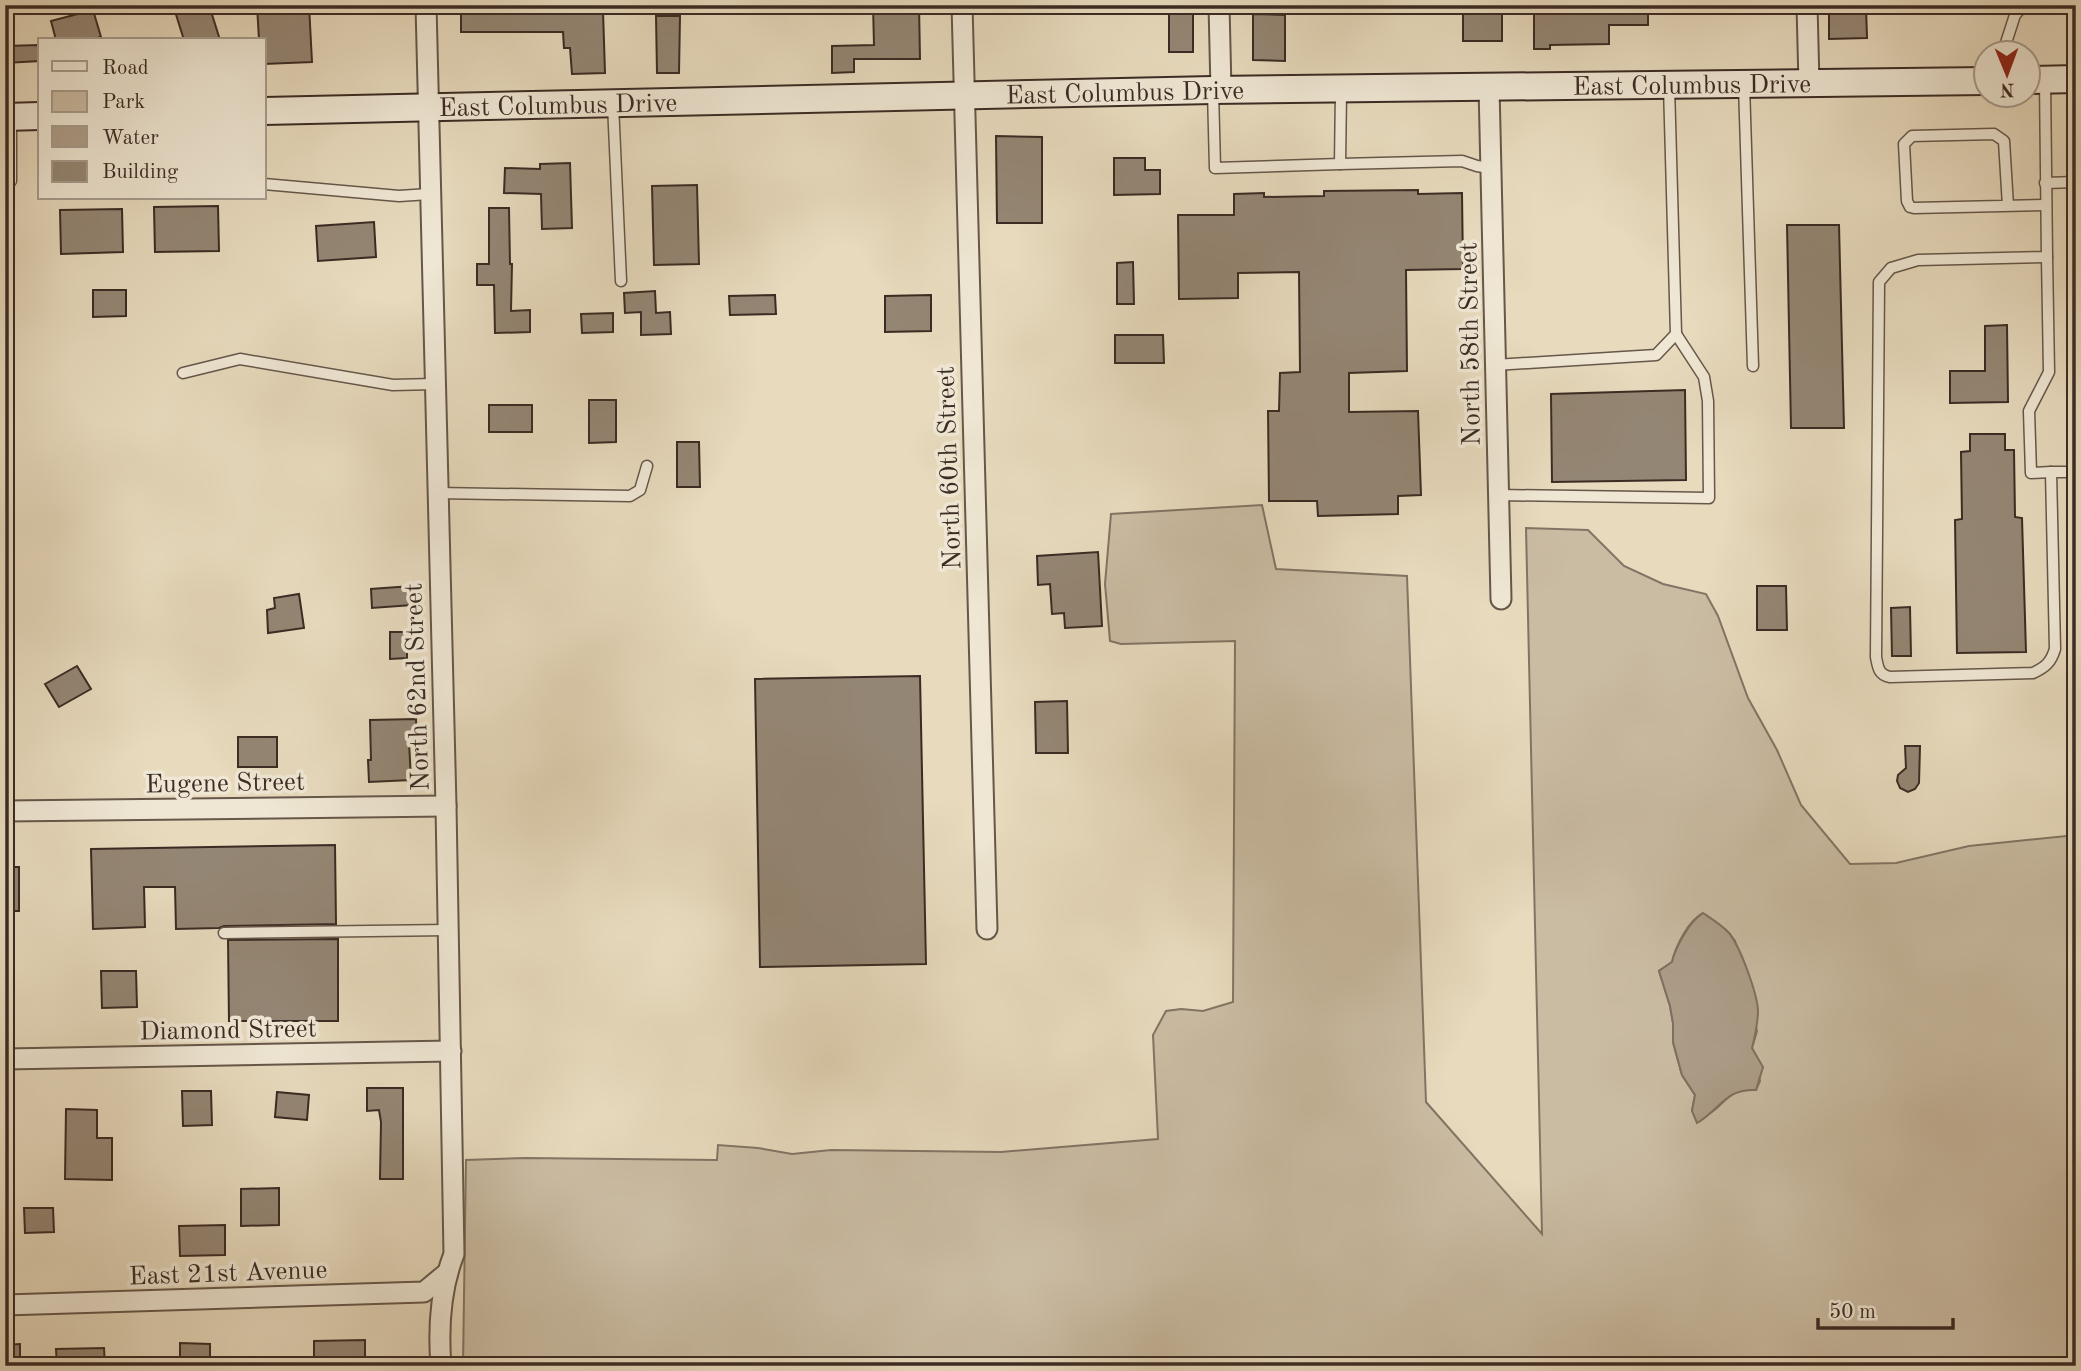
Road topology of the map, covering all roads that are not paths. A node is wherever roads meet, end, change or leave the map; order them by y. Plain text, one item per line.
1 (426, 5) edge
2 (962, 5) edge
3 (1219, 5) edge
4 (1807, 5) edge
5 (2024, 5) edge
6 (2008, 38) edge
7 (2076, 79) edge
8 (1972, 80) edge
9 (2042, 80) edge
10 (1809, 84) junction
11 (1744, 85) junction
12 (1670, 86) junction
13 (1489, 87) junction
14 (1341, 89) junction
15 (1217, 90) junction
16 (963, 97) junction
17 (613, 104) junction
18 (426, 107) junction
19 (2039, 108) edge
20 (266, 111) edge
21 (8, 116) edge
22 (38, 116) edge
23 (1340, 164) junction
24 (1490, 168) junction
25 (5, 181) edge
26 (2076, 182) edge
27 (2046, 183) junction
28 (266, 184) edge
29 (429, 194) junction
30 (2046, 205) junction
31 (2008, 206) junction
32 (2047, 257) junction
33 (621, 281) dead end
34 (1676, 334) junction
35 (1496, 365) junction
36 (1753, 366) dead end
37 (183, 373) dead end
38 (434, 384) junction
39 (647, 466) dead end
40 (2051, 472) junction
41 (2076, 472) edge
42 (437, 493) junction
43 (1499, 495) junction
44 (1502, 599) dead end
45 (446, 806) junction
46 (5, 811) edge
47 (987, 929) dead end
48 (448, 930) junction
49 (224, 933) dead end
50 (451, 1051) junction
51 (5, 1059) edge
52 (447, 1273) junction
53 (5, 1305) edge
54 (441, 1366) edge

1 - 18 street, North 62nd Street
2 - 16 street, North 60th Street
3 - 15 street
4 - 10 street
5 - 6 lane
7 - 9 main road
8 - 10 main road, East Columbus Drive
10 - 11 main road, East Columbus Drive
11 - 12 main road, East Columbus Drive
11 - 36 lane
12 - 13 main road, East Columbus Drive
12 - 34 lane
13 - 14 main road, East Columbus Drive
13 - 24 street, North 58th Street
14 - 15 main road, East Columbus Drive
14 - 23 lane
15 - 16 main road, East Columbus Drive
15 - 23 lane
16 - 17 main road, East Columbus Drive
16 - 47 street, North 60th Street
17 - 18 main road, East Columbus Drive
17 - 33 lane
18 - 20 main road, East Columbus Drive
18 - 29 street, North 62nd Street
19 - 27 lane
21 - 22 main road
21 - 25 lane
23 - 24 lane
24 - 35 street, North 58th Street
26 - 27 lane
27 - 30 lane
28 - 29 lane
29 - 38 street, North 62nd Street
30 - 31 lane
30 - 32 lane
31 - 31 lane
32 - 40 lane
32 - 40 lane
34 - 35 lane
34 - 43 lane
35 - 43 street, North 58th Street
37 - 38 lane
38 - 42 street, North 62nd Street
39 - 42 lane
40 - 41 lane
42 - 45 street, North 62nd Street
43 - 44 street, North 58th Street
45 - 46 street, Eugene Street
45 - 48 street, North 62nd Street
48 - 49 lane
48 - 50 street, North 62nd Street
50 - 51 street, Diamond Street
50 - 52 street, North 62nd Street
52 - 53 street, East 21st Avenue
52 - 54 street, North 62nd Street

